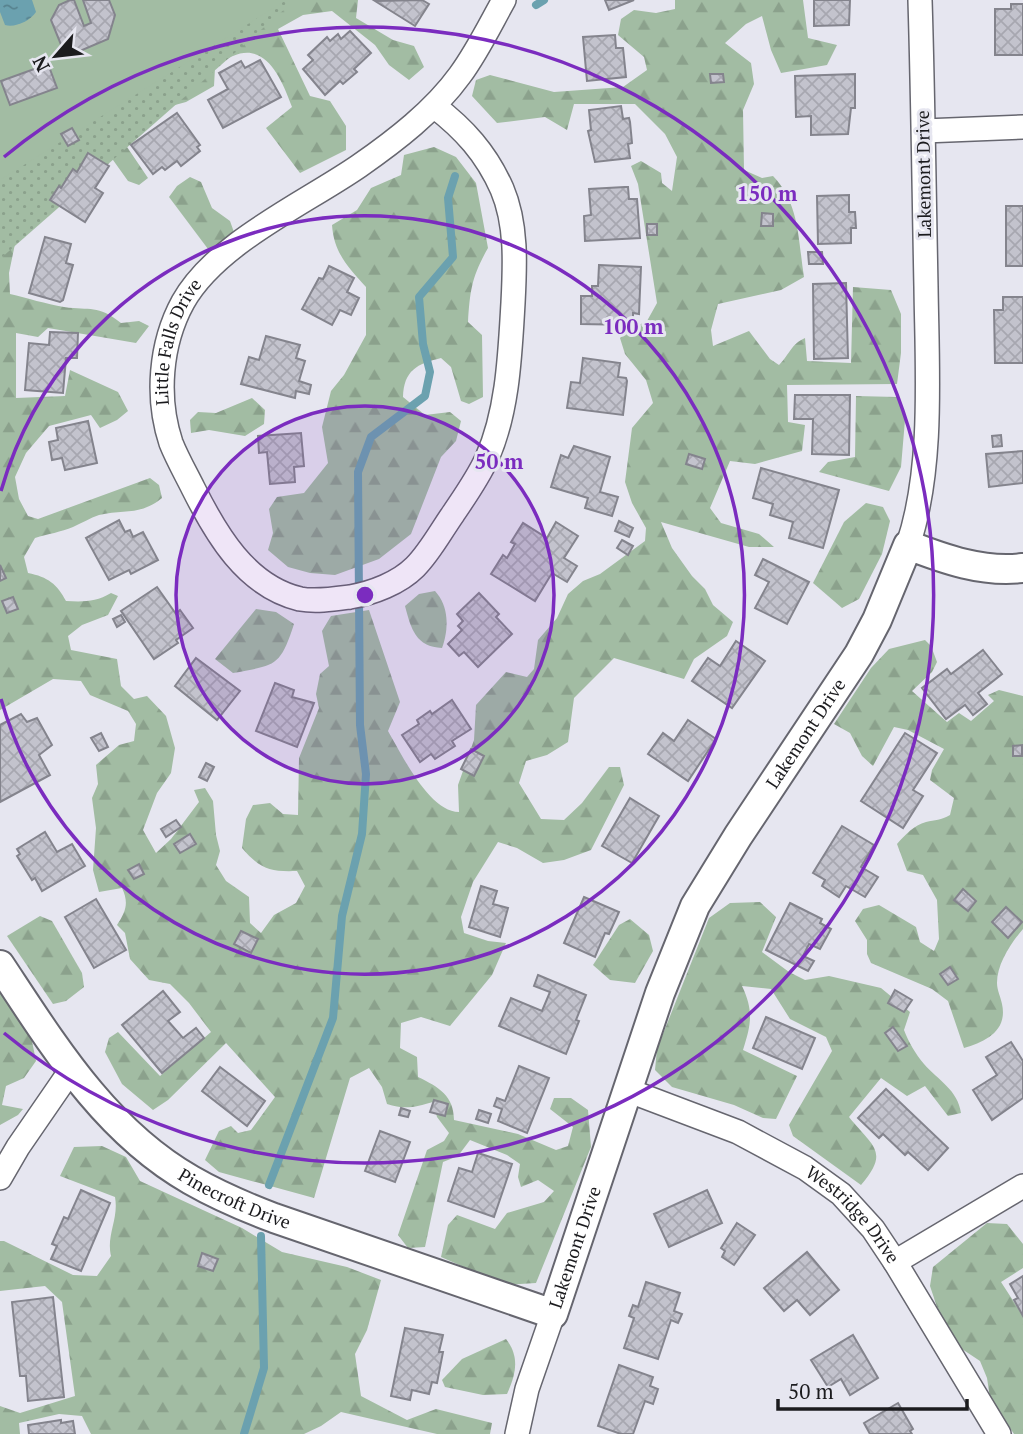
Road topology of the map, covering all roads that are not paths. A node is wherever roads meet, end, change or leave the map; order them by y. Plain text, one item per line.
1 (504, 0) edge
2 (920, 0) edge
3 (434, 106) junction
4 (1023, 127) edge
5 (924, 131) junction
6 (908, 545) junction
7 (1023, 568) edge
8 (0, 965) edge
9 (71, 1070) junction
10 (626, 1090) junction
11 (0, 1178) edge
12 (1023, 1186) edge
13 (895, 1262) junction
14 (553, 1314) junction
15 (517, 1434) edge
16 (999, 1434) edge

1 - 3 street, Little Falls Drive
2 - 5 street, Lakemont Drive
3 - 3 street, Little Falls Drive
4 - 5 street
5 - 6 street, Lakemont Drive
6 - 7 street
6 - 10 street, Lakemont Drive
8 - 9 street, Pinecroft Drive
9 - 11 street
9 - 14 street, Pinecroft Drive
10 - 13 street, Westridge Drive
10 - 14 street, Lakemont Drive
12 - 13 street
13 - 16 street, Westridge Drive
14 - 15 street, Lakemont Drive

